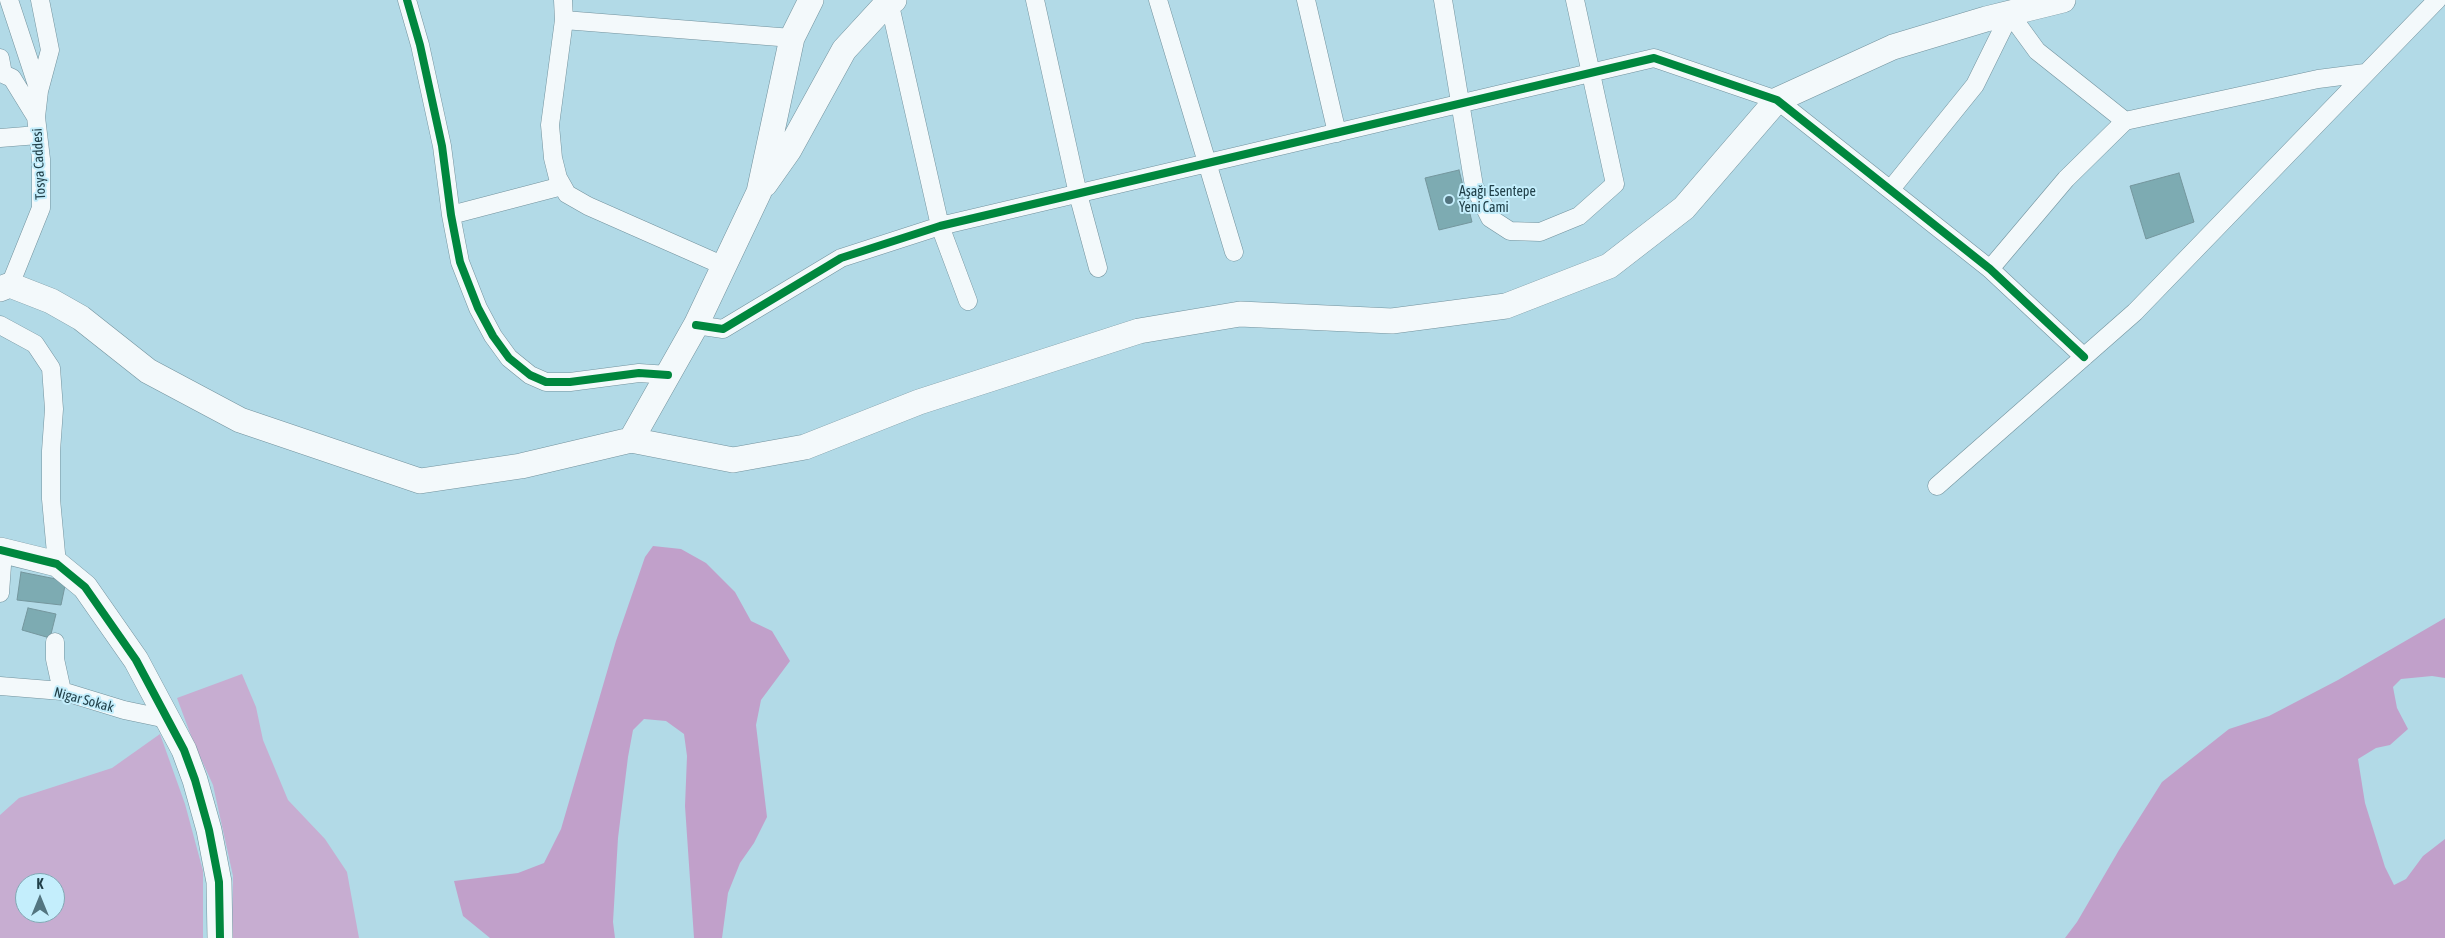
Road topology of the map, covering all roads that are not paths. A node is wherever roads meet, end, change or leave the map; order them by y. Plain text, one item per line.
1 (10, 0) edge
2 (40, 0) edge
3 (407, 0) edge
4 (563, 0) edge
5 (811, 0) edge
6 (1035, 0) edge
7 (1158, 0) edge
8 (1306, 0) edge
9 (1443, 0) edge
10 (1575, 0) edge
11 (2063, 0) edge
12 (2437, 0) edge
13 (891, 1) edge
14 (2010, 14) junction
15 (564, 20) junction
16 (792, 38) junction
17 (1, 69) edge
18 (1593, 73) junction
19 (2366, 73) junction
20 (39, 91) junction
21 (1777, 100) junction
22 (1462, 104) junction
23 (36, 116) junction
24 (2125, 121) junction
25 (1337, 133) junction
26 (38, 135) junction
27 (0, 138) edge
28 (1206, 164) junction
29 (562, 186) junction
30 (1891, 189) junction
31 (759, 192) junction
32 (1078, 194) junction
33 (451, 216) junction
34 (940, 226) junction
35 (1234, 252) dead end
36 (724, 266) junction
37 (1098, 268) dead end
38 (1990, 269) junction
39 (5, 287) edge
40 (968, 301) dead end
41 (0, 325) edge
42 (696, 325) junction
43 (2084, 357) junction
44 (668, 375) junction
45 (631, 440) junction
46 (1936, 486) dead end
47 (2, 551) edge
48 (57, 564) junction
49 (0, 593) edge
50 (56, 642) dead end
51 (0, 686) edge
52 (62, 691) junction
53 (168, 719) junction
54 (220, 938) edge

1 - 20 street
2 - 20 street
3 - 33 street
4 - 15 street
5 - 16 main road
6 - 32 street
7 - 28 street
8 - 25 street
9 - 22 street
10 - 18 street
11 - 14 main road
12 - 19 street
13 - 31 main road
13 - 34 street
14 - 21 main road
14 - 24 street
14 - 30 street
15 - 16 street
15 - 29 street
16 - 31 main road
17 - 23 street
18 - 21 street
18 - 22 street
18 - 22 street
19 - 24 street
19 - 43 street
20 - 23 street
21 - 30 street
21 - 45 main road
22 - 25 street
23 - 26 street, Tosya Caddesi
24 - 38 street
25 - 28 street
26 - 27 street
26 - 39 street, Tosya Caddesi
28 - 32 street
28 - 35 street
29 - 33 street
29 - 36 street
30 - 38 street
31 - 36 main road
32 - 34 street
32 - 37 street
33 - 44 street
34 - 40 street
34 - 42 street
36 - 42 main road
38 - 43 street
39 - 45 main road
41 - 48 street
42 - 44 main road
43 - 46 street
44 - 45 main road
47 - 48 main road
47 - 49 street
48 - 53 main road
50 - 52 street
51 - 52 street, Nigar Sokak
52 - 53 street, Nigar Sokak
53 - 54 main road

